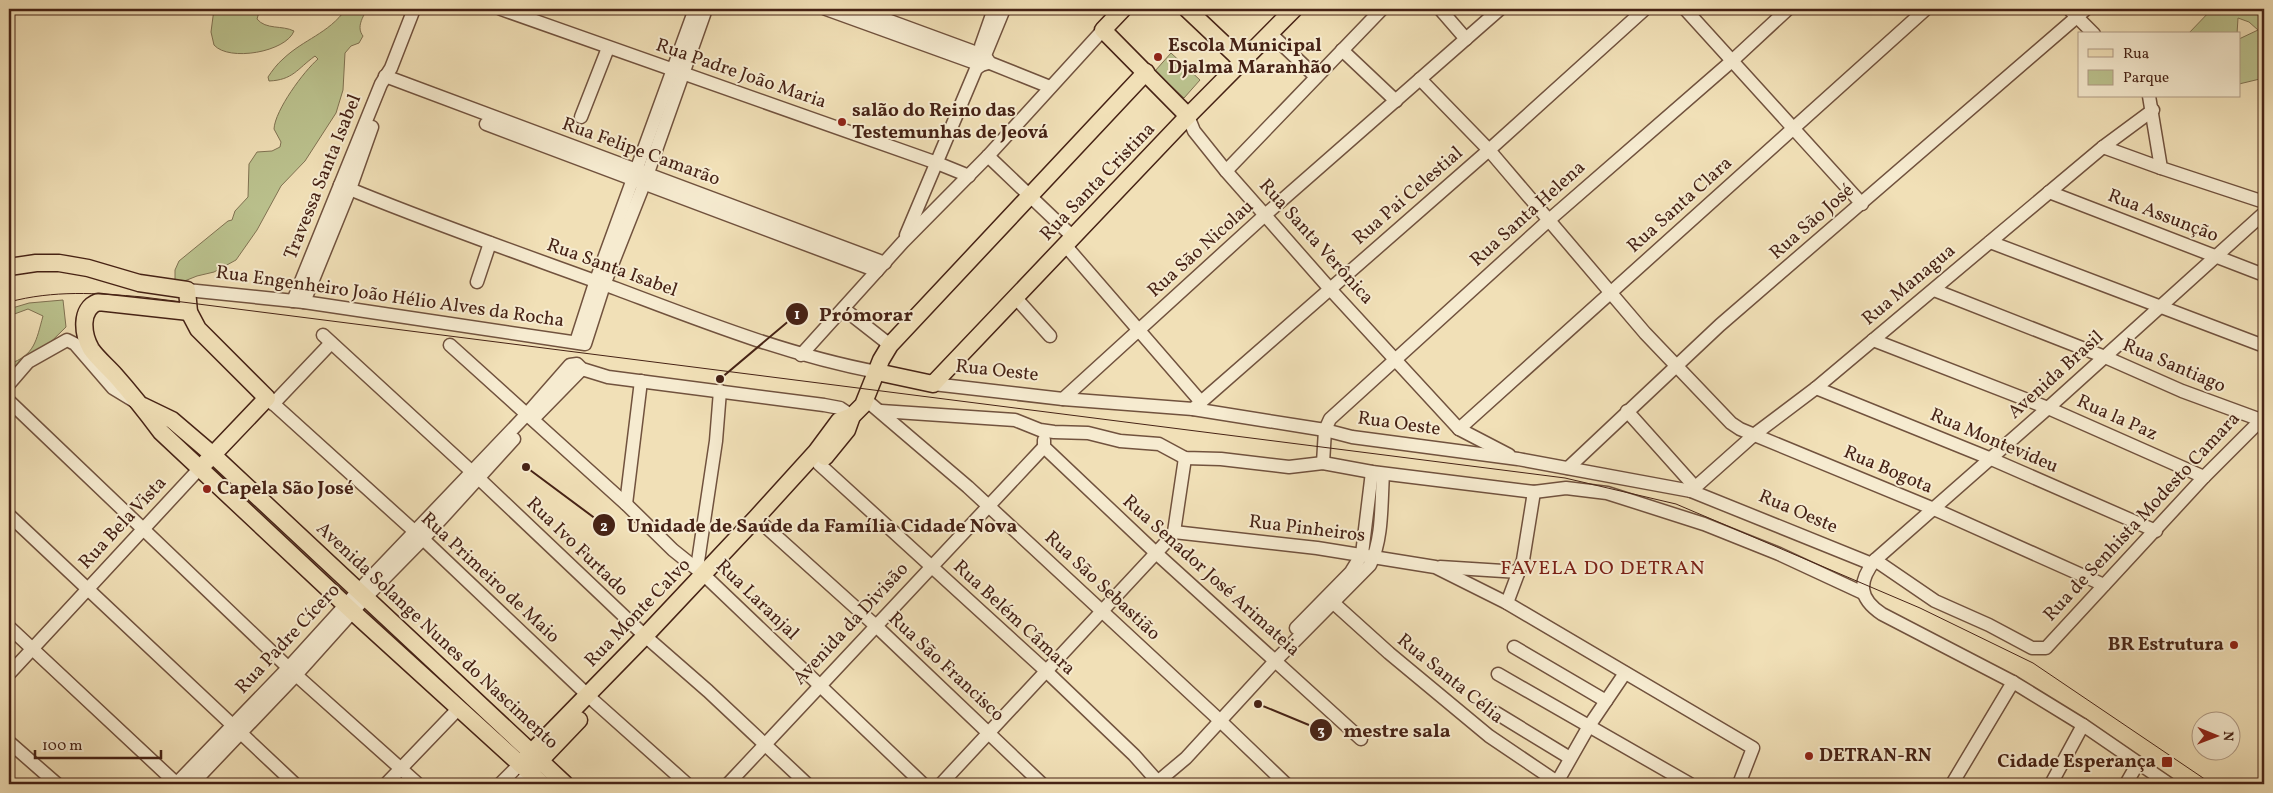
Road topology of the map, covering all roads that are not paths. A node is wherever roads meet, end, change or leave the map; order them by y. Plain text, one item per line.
1 (414, 9) edge
2 (501, 9) edge
3 (694, 9) edge
4 (706, 9) edge
5 (857, 9) edge
6 (994, 9) edge
7 (1004, 9) edge
8 (1123, 9) edge
9 (1294, 9) edge
10 (1382, 9) edge
11 (1440, 9) edge
12 (1500, 9) edge
13 (1645, 9) edge
14 (1685, 9) edge
15 (1788, 9) edge
16 (1926, 9) edge
17 (834, 10) edge
18 (1197, 12) edge
19 (2077, 12) edge
20 (1103, 30) junction
21 (2092, 32) edge
22 (1271, 34) junction
23 (1466, 39) junction
24 (608, 48) junction
25 (1342, 50) junction
26 (1732, 60) junction
27 (981, 62) junction
28 (1243, 62) junction
29 (678, 72) junction
30 (1146, 72) junction
31 (1316, 77) junction
32 (386, 79) junction
33 (1420, 79) junction
34 (1050, 87) junction
35 (2150, 98) edge
36 (1396, 101) junction
37 (2152, 110) junction
38 (1188, 116) junction
39 (581, 117) dead end
40 (1794, 127) junction
41 (2103, 147) junction
42 (1489, 150) junction
43 (988, 156) junction
44 (937, 163) junction
45 (2161, 168) junction
46 (1226, 171) junction
47 (968, 176) junction
48 (640, 177) junction
49 (345, 187) junction
50 (2049, 192) junction
51 (1030, 195) junction
52 (2264, 202) edge
53 (1862, 204) junction
54 (2264, 213) edge
55 (1265, 215) junction
56 (1548, 220) junction
57 (1069, 241) junction
58 (903, 242) junction
59 (1990, 242) junction
60 (490, 243) junction
61 (2215, 257) junction
62 (9, 267) edge
63 (881, 267) junction
64 (2264, 275) edge
65 (477, 282) dead end
66 (600, 284) junction
67 (1330, 289) junction
68 (1934, 290) junction
69 (1610, 293) junction
70 (1015, 297) junction
71 (188, 302) junction
72 (299, 302) junction
73 (2159, 307) junction
74 (844, 309) junction
75 (1138, 331) junction
76 (1050, 336) dead end
77 (327, 339) joint
78 (1873, 340) junction
79 (450, 345) dead end
80 (890, 345) junction
81 (2264, 346) edge
82 (801, 355) junction
83 (2105, 357) junction
84 (1396, 359) junction
85 (1676, 365) junction
86 (877, 372) junction
87 (641, 381) junction
88 (9, 384) edge
89 (933, 384) junction
90 (1816, 388) junction
91 (720, 391) junction
92 (1063, 399) junction
93 (866, 400) junction
94 (9, 401) edge
95 (270, 401) junction
96 (140, 404) junction
97 (1197, 406) junction
98 (2048, 408) junction
99 (881, 411) junction
100 (1627, 411) junction
101 (852, 416) junction
102 (530, 417) junction
103 (2262, 422) edge
104 (1325, 430) junction
105 (1465, 432) junction
106 (1755, 434) junction
107 (1043, 438) junction
108 (1462, 453) junction
109 (213, 455) junction
110 (1185, 458) junction
111 (1990, 458) junction
112 (1518, 459) junction
113 (1323, 463) junction
114 (818, 464) junction
115 (1568, 468) junction
116 (199, 469) junction
117 (1378, 473) junction
118 (475, 474) junction
119 (2204, 477) junction
120 (1693, 489) junction
121 (1534, 492) junction
122 (626, 504) junction
123 (988, 505) junction
124 (1934, 509) junction
125 (9, 515) edge
126 (759, 521) junction
127 (145, 529) junction
128 (2156, 531) junction
129 (1174, 532) junction
130 (419, 536) junction
131 (1156, 553) junction
132 (1368, 555) junction
133 (1873, 562) junction
134 (931, 566) junction
135 (1435, 567) junction
136 (1519, 572) junction
137 (703, 574) junction
138 (2104, 585) junction
139 (88, 590) junction
140 (1863, 593) junction
141 (363, 594) junction
142 (1330, 600) junction
143 (1507, 603) junction
144 (349, 609) junction
145 (1101, 611) junction
146 (876, 626) junction
147 (9, 627) edge
148 (648, 639) junction
149 (2048, 643) joint
150 (1514, 647) dead end
151 (32, 649) junction
152 (1273, 658) junction
153 (1045, 670) junction
154 (293, 671) junction
155 (1625, 673) junction
156 (9, 674) edge
157 (1498, 674) dead end
158 (2013, 682) junction
159 (820, 686) junction
160 (591, 699) junction
161 (1606, 701) junction
162 (459, 708) junction
163 (1493, 711) dead end
164 (1217, 718) junction
165 (2084, 725) junction
166 (1589, 726) junction
167 (236, 730) junction
168 (988, 732) junction
169 (1360, 739) dead end
170 (9, 742) edge
171 (764, 744) junction
172 (1570, 758) junction
173 (2138, 763) junction
174 (528, 767) edge
175 (401, 769) junction
176 (1155, 782) edge
177 (57, 784) edge
178 (176, 784) edge
179 (192, 784) edge
180 (295, 784) edge
181 (386, 784) edge
182 (418, 784) edge
183 (500, 784) edge
184 (542, 784) edge
185 (565, 784) edge
186 (687, 784) edge
187 (728, 784) edge
188 (807, 784) edge
189 (924, 784) edge
190 (941, 784) edge
191 (1042, 784) edge
192 (1286, 784) edge
193 (1557, 784) edge
194 (1690, 784) edge
195 (1739, 784) edge
196 (1952, 784) edge
197 (2051, 784) edge
198 (2126, 784) edge
199 (2170, 784) edge

1 - 32 street, Travessa Santa Isabel
2 - 24 street, Rua Padre João Maria
3 - 29 street
4 - 29 street
5 - 27 street
6 - 27 street
7 - 27 street
8 - 20 main road
9 - 22 main road, Rua Santa Cristina
10 - 25 street
11 - 23 street
12 - 23 street, Rua São Nicolau
13 - 42 street, Rua Pai Celestial
14 - 26 street
15 - 26 street, Rua Santa Helena
16 - 40 street, Rua Santa Clara
17 - 27 street
18 - 28 main road
19 - 21 street
19 - 53 street, Rua São José
20 - 30 main road, Rua Santa Verônica
20 - 34 street
22 - 28 main road, Rua Santa Cristina
22 - 31 street
23 - 33 street, Rua São Nicolau
24 - 29 street, Rua Padre João Maria
24 - 39 street
25 - 31 street
25 - 36 street
26 - 40 street
26 - 56 street, Rua Santa Helena
27 - 34 street
27 - 44 street
28 - 38 main road, Rua Santa Cristina
29 - 44 street, Rua Padre João Maria
29 - 48 street
30 - 38 main road, Rua Santa Verônica
30 - 51 main road
31 - 46 street
32 - 48 street, Rua Felipe Camarão
32 - 49 street, Travessa Santa Isabel
33 - 36 street, Rua São Nicolau
33 - 42 street, Rua Bogota
34 - 43 street
35 - 37 street
36 - 55 street, Rua São Nicolau
37 - 41 street, Rua Managua
37 - 45 street
38 - 46 street, Rua Santa Verônica
38 - 57 main road, Rua Santa Cristina
40 - 53 street
40 - 69 street, Rua Santa Clara
41 - 45 street
41 - 50 street, Rua Managua
42 - 56 street, Rua Bogota
42 - 67 street, Rua Pai Celestial
43 - 47 street
43 - 51 street
44 - 47 street, Rua Padre João Maria
44 - 58 street
45 - 52 street
46 - 55 street, Rua Santa Verônica
47 - 58 street
48 - 63 street, Rua Felipe Camarão
48 - 66 street
49 - 60 street, Rua Santa Isabel
49 - 72 street, Travessa Santa Isabel
50 - 59 street, Rua Managua
50 - 61 street, Rua Assunção
51 - 57 street
51 - 80 main road
53 - 85 street, Rua São José
54 - 61 street, Avenida Brasil
55 - 67 street, Rua Santa Verônica
55 - 75 street, Rua São Nicolau
56 - 69 street, Rua Bogota
56 - 84 street, Rua Santa Helena
57 - 70 main road, Rua Santa Cristina
57 - 75 street
58 - 63 street
59 - 68 street, Rua Managua
59 - 73 street
60 - 65 street
60 - 66 street, Rua Santa Isabel
61 - 64 street, Rua Assunção
61 - 73 street, Avenida Brasil
62 - 71 main road, Rua Engenheiro João Hélio Alves da Rocha
63 - 74 street
66 - 72 street, Rua Engenheiro João Hélio Alves da Rocha
66 - 82 street, Rua Santa Isabel
67 - 84 street, Rua Santa Verônica
67 - 97 street, Rua Pai Celestial
68 - 78 street, Rua Managua
68 - 83 street, Rua Santiago
69 - 85 street, Rua Bogota
69 - 105 street, Rua Santa Clara
70 - 76 street
70 - 89 main road, Rua Santa Cristina
71 - 72 street, Rua Engenheiro João Hélio Alves da Rocha
71 - 95 main road
71 - 96 main road, Avenida Solange Nunes do Nascimento
73 - 81 street
73 - 83 street, Avenida Brasil
74 - 80 street
74 - 82 street
75 - 92 street, Rua São Nicolau
75 - 97 street
77 - 95 street, Rua Bela Vista
77 - 118 street, Rua Ivo Furtado
78 - 90 street, Rua Managua
78 - 98 street, Rua la Paz
79 - 102 street, Rua Laranjal
80 - 86 main road
82 - 86 street, Rua Santa Isabel
83 - 98 street, Avenida Brasil
83 - 103 street, Rua Santiago
84 - 104 street, Rua Santa Helena
84 - 105 street, Rua Santa Verônica
85 - 100 street, Rua São José
85 - 106 street, Rua Bogota
86 - 89 main road, Rua Oeste
86 - 93 main road
87 - 91 street
87 - 102 street, Rua Padre Cícero
87 - 122 street
88 - 96 street, Avenida Solange Nunes do Nascimento
89 - 92 street, Rua Oeste
90 - 106 street, Rua Managua
90 - 111 street, Rua Montevideu
91 - 101 street
91 - 137 street
92 - 97 street, Rua Oeste
93 - 99 street, Rua São Sebastião
93 - 101 main road
94 - 127 street
95 - 109 main road, Rua Bela Vista
95 - 130 street, Rua Primeiro de Maio
96 - 109 main road, Avenida Solange Nunes do Nascimento
96 - 116 main road, Avenida Solange Nunes do Nascimento
97 - 104 street, Rua Oeste
98 - 111 street, Avenida Brasil
98 - 119 street, Rua la Paz
99 - 107 street
99 - 123 street, Rua São Sebastião
100 - 115 street, Rua São José
100 - 120 street
101 - 114 main road, Rua Monte Calvo
101 - 126 main road, Rua Monte Calvo
102 - 118 street, Rua Padre Cícero
102 - 122 street, Rua Laranjal
103 - 119 street, Rua de Senhista Modesto Camara
104 - 108 street, Rua Oeste
104 - 113 street
105 - 108 street
105 - 112 street, Rua Santa Verônica
106 - 120 street, Rua Managua
106 - 124 street, Rua Bogota
107 - 110 street
107 - 123 street, Avenida da Divisão
107 - 131 street, Rua Senador José Arimateia
108 - 112 street, Rua Oeste
109 - 116 main road, Rua Bela Vista
109 - 141 main road, Avenida Solange Nunes do Nascimento
110 - 113 street
110 - 129 street
111 - 124 street, Avenida Brasil
111 - 128 street, Rua Montevideu
112 - 115 street, Rua Oeste
113 - 117 street
114 - 126 main road, Rua Monte Calvo
114 - 134 street, Rua Belém Câmara
115 - 120 street, Rua Oeste
116 - 127 street, Rua Bela Vista
116 - 144 main road, Avenida Solange Nunes do Nascimento
117 - 121 street
117 - 132 street
118 - 130 street, Rua Padre Cícero
118 - 148 street, Rua Ivo Furtado
119 - 128 street, Rua de Senhista Modesto Camara
120 - 133 street, Rua Oeste
121 - 136 street
121 - 140 street
122 - 137 street, Rua Laranjal
123 - 134 street, Avenida da Divisão
123 - 145 street, Rua São Sebastião
124 - 133 street, Avenida Brasil
124 - 138 street, Rua Bogota
125 - 139 street
126 - 137 main road, Rua Monte Calvo
126 - 146 street, Rua São Francisco
127 - 139 street, Rua Bela Vista
127 - 154 street
128 - 138 street, Rua de Senhista Modesto Camara
129 - 131 street
129 - 132 street, Rua Pinheiros
130 - 141 street, Rua Padre Cícero
130 - 160 street, Rua Primeiro de Maio
131 - 145 street
131 - 152 street, Rua Senador José Arimateia
132 - 135 street, Rua Pinheiros
132 - 142 street
133 - 140 street
133 - 149 street, Rua Oeste
134 - 146 street, Avenida da Divisão
134 - 153 street, Rua Belém Câmara
135 - 136 street, Rua Pinheiros
135 - 143 street, Rua Pinheiros
136 - 143 street
137 - 148 main road, Rua Monte Calvo
137 - 159 street, Rua Laranjal
138 - 149 street, Rua de Senhista Modesto Camara
139 - 151 street, Rua Bela Vista
139 - 167 street
140 - 158 street
141 - 144 street, Rua Padre Cícero
141 - 174 main road, Avenida Solange Nunes do Nascimento
142 - 152 street
142 - 193 street, Rua Santa Célia
143 - 155 street, Rua Pinheiros
144 - 154 street, Rua Padre Cícero
144 - 162 main road, Avenida Solange Nunes do Nascimento
145 - 153 street
145 - 164 street, Rua São Sebastião
146 - 159 street, Avenida da Divisão
146 - 168 street, Rua São Francisco
147 - 151 street
148 - 160 main road, Rua Monte Calvo
148 - 171 street, Rua Ivo Furtado
150 - 161 street
151 - 156 street, Rua Bela Vista
151 - 178 street
152 - 164 street
152 - 169 street, Rua Senador José Arimateia
153 - 168 street
153 - 176 street, Rua Belém Câmara
154 - 167 street, Rua Padre Cícero
154 - 175 street
155 - 161 street
155 - 195 street, Rua Pinheiros
157 - 166 street
158 - 165 street
158 - 196 street
159 - 171 street, Avenida da Divisão
159 - 189 street, Rua Laranjal
160 - 174 main road, Rua Monte Calvo
160 - 186 street, Rua Primeiro de Maio
161 - 166 street
162 - 174 main road, Avenida Solange Nunes do Nascimento
162 - 175 street
163 - 172 street
164 - 176 street
164 - 192 street, Rua São Sebastião
165 - 173 street
165 - 197 street
166 - 172 street
166 - 194 street
167 - 178 street, Rua Padre Cícero
167 - 179 street, Rua Padre Cícero
167 - 180 street
168 - 190 street
168 - 191 street, Rua São Francisco
170 - 177 street
171 - 187 street, Avenida da Divisão
171 - 188 street, Rua Ivo Furtado
172 - 193 street
173 - 198 street
173 - 199 street
174 - 183 street, Rua Monte Calvo
174 - 184 main road, Avenida Solange Nunes do Nascimento
174 - 185 main road, Avenida Solange Nunes do Nascimento
175 - 181 street
175 - 182 street

